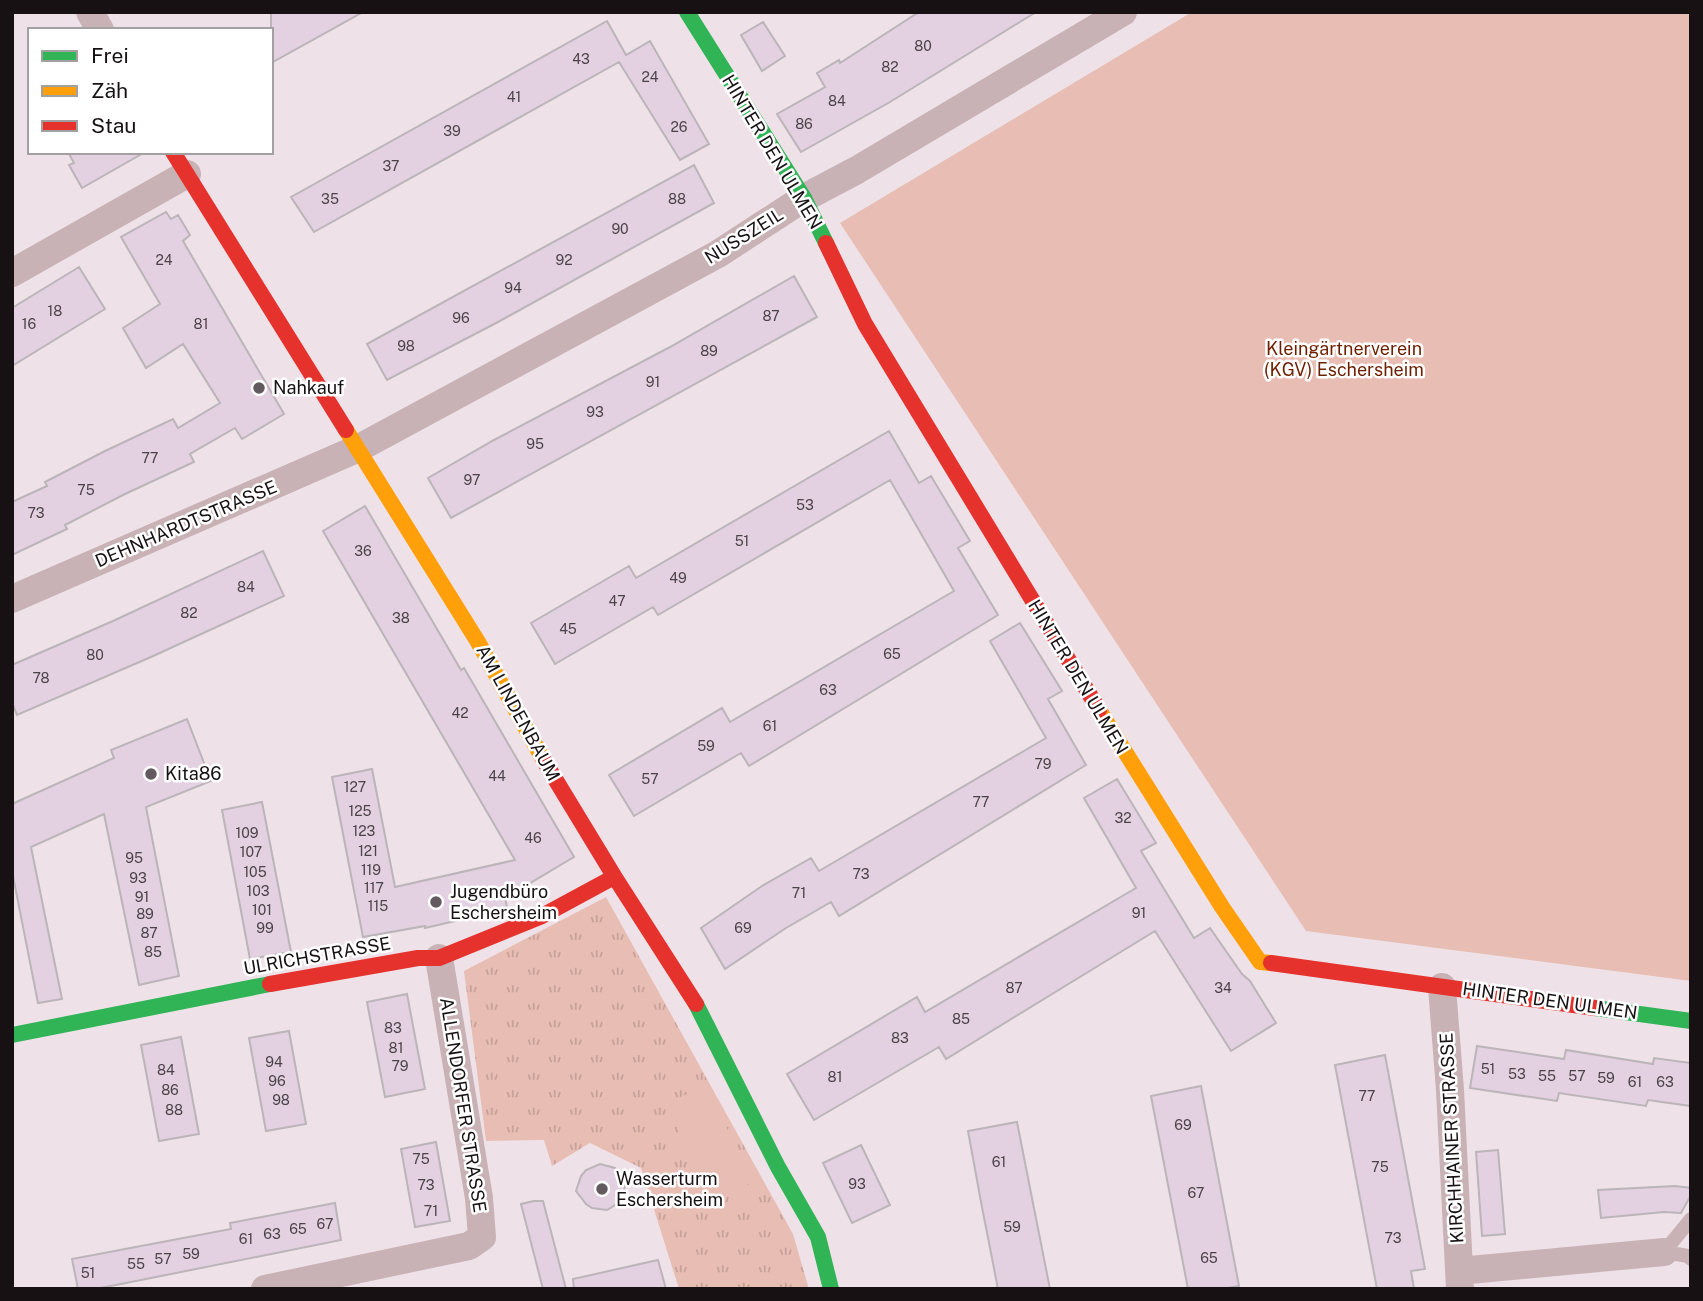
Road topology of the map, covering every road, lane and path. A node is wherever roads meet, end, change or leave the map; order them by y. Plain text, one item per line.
1 (90, 12) edge
2 (687, 12) edge
3 (1122, 12) edge
4 (99, 28) edge
5 (180, 163) edge
6 (804, 198) junction
7 (12, 273) edge
8 (359, 448) junction
9 (12, 599) edge
10 (614, 877) junction
11 (439, 958) junction
12 (1442, 987) junction
13 (1691, 1021) edge
14 (12, 1035) edge
15 (1691, 1219) edge
16 (1664, 1252) junction
17 (1691, 1259) edge
18 (1460, 1280) edge
19 (265, 1289) edge
20 (831, 1289) edge

1 - 4 street
2 - 6 street, HINTER DEN ULMEN
3 - 6 street, NUSSZEIL
5 - 7 street
5 - 8 street, AM LINDENBAUM
6 - 8 street, NUSSZEIL
6 - 12 street, HINTER DEN ULMEN
8 - 9 street, DEHNHARDTSTRASSE
8 - 10 street, AM LINDENBAUM
10 - 11 street, ULRICHSTRASSE
10 - 20 street, AM LINDENBAUM
11 - 14 street, ULRICHSTRASSE
11 - 19 street, ALLENDORFER STRASSE
12 - 13 street, HINTER DEN ULMEN
12 - 18 street, KIRCHHAINER STRASSE
15 - 16 lane
16 - 17 lane
16 - 18 street

